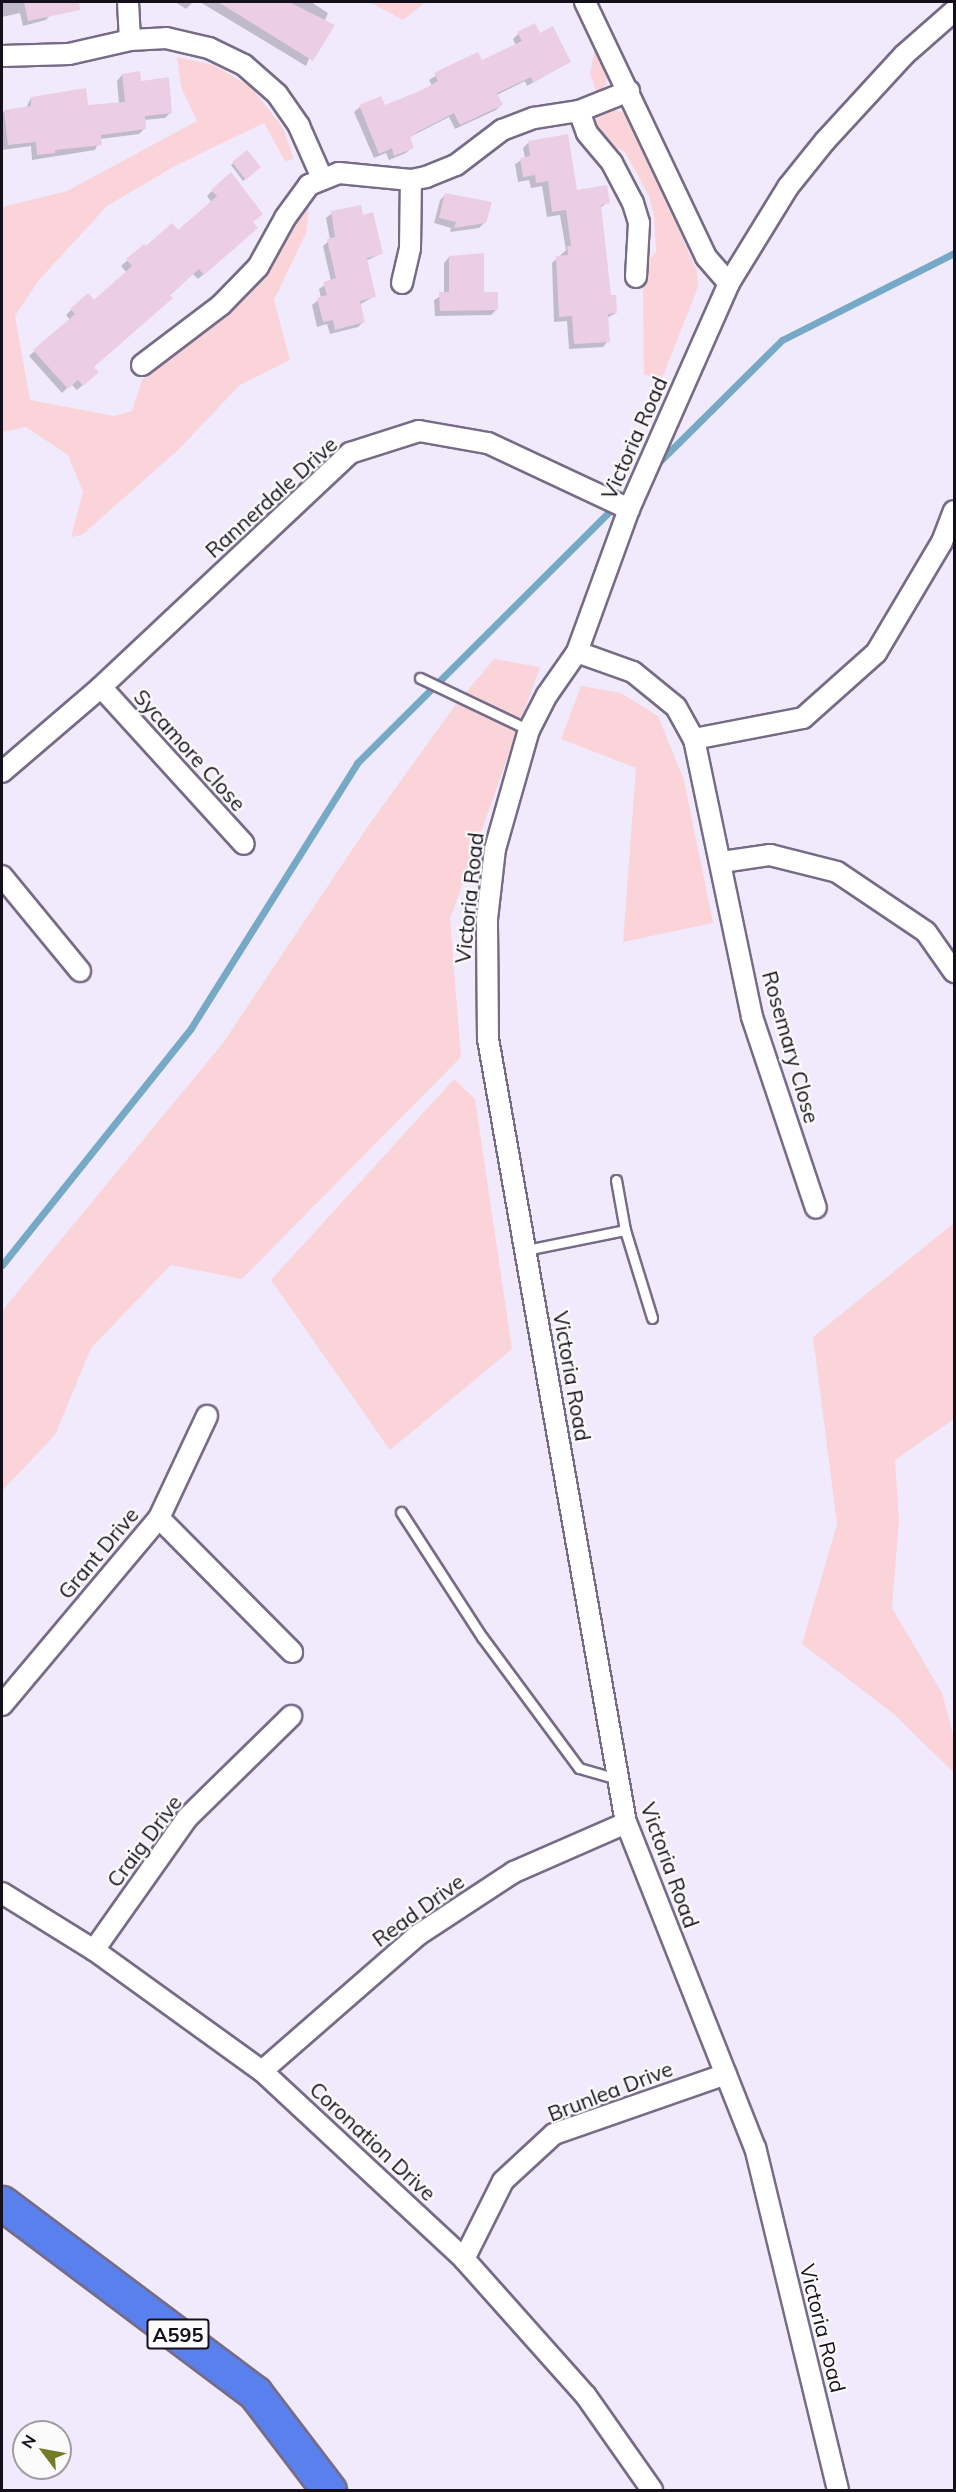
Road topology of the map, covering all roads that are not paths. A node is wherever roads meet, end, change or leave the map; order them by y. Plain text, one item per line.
1 (128, 2) edge
2 (585, 2) edge
3 (954, 11) edge
4 (130, 40) junction
5 (2, 56) edge
6 (629, 91) junction
7 (579, 111) junction
8 (322, 178) junction
9 (411, 180) junction
10 (636, 277) dead end
11 (402, 283) dead end
12 (729, 283) junction
13 (142, 365) dead end
14 (629, 508) junction
15 (954, 511) edge
16 (948, 546) edge
17 (577, 651) junction
18 (420, 678) dead end
19 (101, 687) junction
20 (529, 730) junction
21 (694, 739) junction
22 (2, 772) edge
23 (244, 844) dead end
24 (722, 862) junction
25 (2, 876) edge
26 (80, 971) dead end
27 (954, 972) edge
28 (616, 1180) dead end
29 (816, 1208) dead end
30 (625, 1230) junction
31 (526, 1250) junction
32 (652, 1318) dead end
33 (207, 1416) dead end
34 (401, 1512) dead end
35 (159, 1518) junction
36 (291, 1652) dead end
37 (2, 1705) edge
38 (291, 1716) dead end
39 (617, 1779) junction
40 (626, 1823) junction
41 (2, 1893) edge
42 (94, 1950) junction
43 (262, 2071) junction
44 (726, 2074) junction
45 (2, 2203) edge
46 (464, 2259) junction
47 (329, 2490) edge
48 (652, 2490) edge
49 (838, 2490) edge

1 - 4 street
2 - 6 street
3 - 12 street, Victoria Road
4 - 5 street
4 - 8 street
6 - 7 street
6 - 12 street
7 - 9 street
7 - 10 street
8 - 9 street
8 - 13 street
9 - 11 street
12 - 14 street, Victoria Road
14 - 17 street, Victoria Road
14 - 19 street, Rannerdale Drive
15 - 16 street
16 - 21 street
17 - 20 street, Victoria Road
17 - 21 street, Rosemary Close
18 - 20 lane
19 - 22 street, Rannerdale Drive
19 - 23 street, Sycamore Close
20 - 31 street, Victoria Road
21 - 24 street, Rosemary Close
24 - 27 street
24 - 29 street, Rosemary Close
25 - 26 street
28 - 30 lane
30 - 31 lane
30 - 32 lane
31 - 39 street, Victoria Road
33 - 35 street, Grant Drive
34 - 39 lane
35 - 36 street
35 - 37 street, Grant Drive
38 - 42 street, Craig Drive
39 - 40 street, Victoria Road
40 - 43 street, Read Drive
40 - 44 street, Victoria Road
41 - 42 street, Coronation Drive
42 - 43 street, Coronation Drive
43 - 46 street, Coronation Drive
44 - 46 street, Brunlea Drive
44 - 49 street, Victoria Road
45 - 47 highway, A595
46 - 48 street, Coronation Drive

